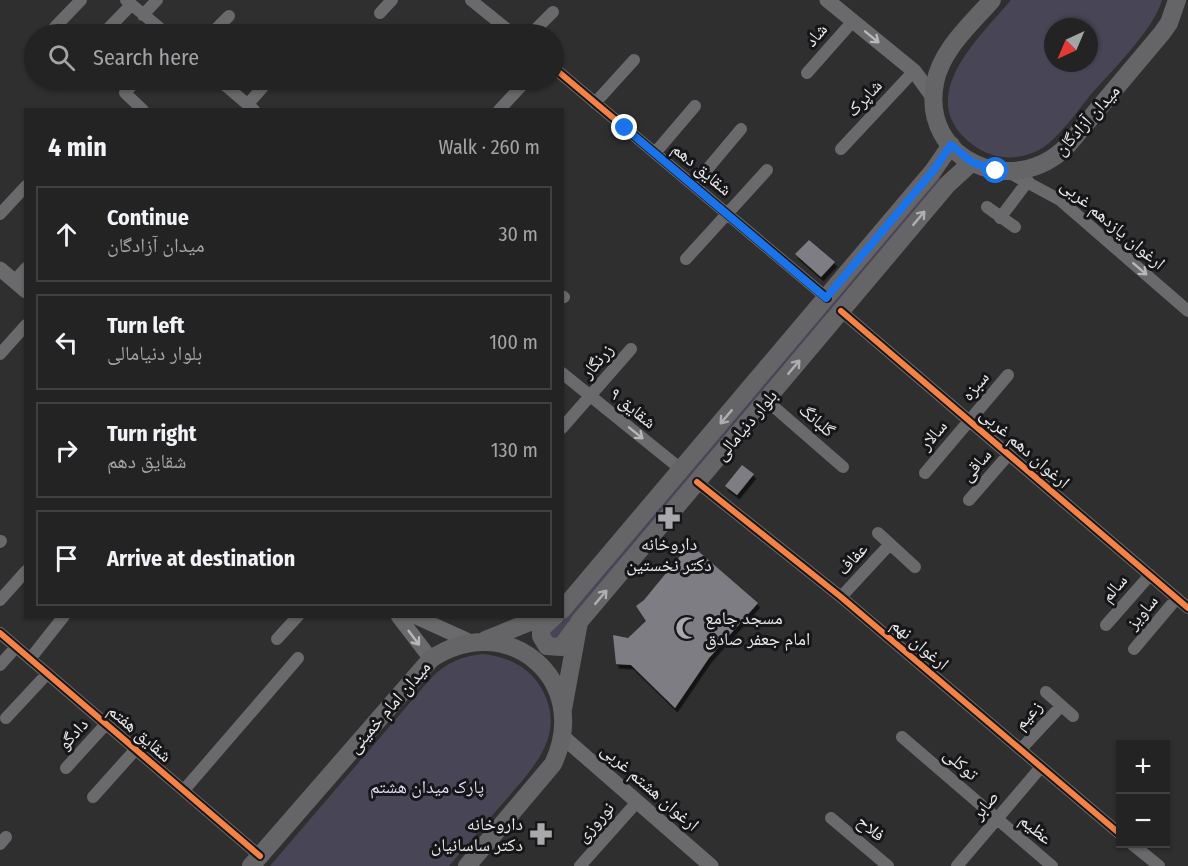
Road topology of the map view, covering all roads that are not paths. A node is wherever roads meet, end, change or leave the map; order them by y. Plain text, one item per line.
1 (81, 0) edge
2 (157, 0) edge
3 (392, 0) edge
4 (471, 0) edge
5 (827, 0) edge
6 (992, 0) edge
7 (1177, 0) edge
8 (129, 2) edge
9 (553, 12) dead end
10 (380, 14) dead end
11 (143, 15) junction
12 (229, 16) dead end
13 (853, 21) junction
14 (58, 24) edge
15 (111, 24) edge
16 (154, 24) edge
17 (221, 24) edge
18 (501, 24) edge
19 (541, 24) edge
20 (634, 60) dead end
21 (914, 71) junction
22 (807, 74) dead end
23 (564, 77) edge
24 (127, 90) edge
25 (231, 90) edge
26 (262, 90) edge
27 (518, 90) edge
28 (933, 97) junction
29 (595, 103) junction
30 (695, 106) dead end
31 (251, 107) edge
32 (141, 108) edge
33 (501, 108) edge
34 (741, 129) dead end
35 (951, 145) junction
36 (841, 149) dead end
37 (655, 153) junction
38 (972, 162) junction
39 (767, 170) dead end
40 (1009, 173) junction
41 (1028, 181) junction
42 (694, 185) junction
43 (24, 188) edge
44 (987, 207) dead end
45 (0, 214) edge
46 (728, 214) junction
47 (1000, 218) junction
48 (1015, 227) dead end
49 (686, 259) dead end
50 (24, 269) edge
51 (8, 278) edge
52 (826, 298) junction
53 (841, 311) junction
54 (1188, 311) edge
55 (24, 327) edge
56 (631, 349) dead end
57 (0, 354) edge
58 (564, 375) edge
59 (1008, 375) dead end
60 (590, 397) junction
61 (766, 400) junction
62 (969, 420) junction
63 (564, 427) edge
64 (1010, 454) junction
65 (843, 467) dead end
66 (681, 470) junction
67 (925, 473) dead end
68 (697, 482) junction
69 (969, 500) dead end
70 (878, 532) dead end
71 (890, 544) junction
72 (915, 567) dead end
73 (24, 573) edge
74 (1150, 575) junction
75 (841, 597) junction
76 (1177, 598) junction
77 (0, 600) edge
78 (564, 608) edge
79 (1188, 608) edge
80 (62, 618) edge
81 (296, 618) edge
82 (399, 618) edge
83 (423, 618) edge
84 (539, 618) edge
85 (553, 618) edge
86 (441, 622) edge
87 (579, 622) junction
88 (1106, 625) dead end
89 (0, 633) edge
90 (278, 639) dead end
91 (476, 641) junction
92 (16, 647) junction
93 (1134, 649) dead end
94 (30, 658) junction
95 (298, 658) dead end
96 (430, 659) junction
97 (0, 665) edge
98 (47, 674) junction
99 (1046, 692) dead end
100 (1061, 706) junction
101 (563, 709) junction
102 (1073, 716) dead end
103 (6, 718) dead end
104 (106, 724) junction
105 (563, 737) junction
106 (902, 737) dead end
107 (136, 749) junction
108 (1021, 749) junction
109 (1041, 766) junction
110 (66, 768) dead end
111 (184, 790) junction
112 (93, 796) dead end
113 (637, 802) junction
114 (831, 818) dead end
115 (997, 819) junction
116 (1116, 831) edge
117 (1138, 848) edge
118 (256, 861) edge
119 (467, 866) edge
120 (580, 866) edge
121 (711, 866) edge
122 (888, 866) edge
123 (957, 866) edge
124 (1052, 866) edge
125 (1159, 866) edge

1 - 14 street
2 - 11 street
3 - 10 street
4 - 18 street
5 - 13 street
6 - 28 main road, میدان آزادگان
7 - 40 main road, میدان آزادگان
8 - 11 street
8 - 15 street
9 - 19 street
11 - 16 street
12 - 17 street
13 -> 21 street
13 - 22 street, شاد
20 - 29 street
21 - 28 street
21 - 36 street, شاپرک
23 - 29 street, شقایق دهم
24 - 32 street
25 - 31 street
26 - 31 street
27 - 33 street
28 - 35 main road, میدان آزادگان
29 - 37 street, شقایق دهم
30 - 37 street
34 - 42 street
35 - 38 main road, میدان آزادگان
35 - 52 main road, بلوار دنیامالی
37 - 42 street, شقایق دهم
38 - 40 main road, میدان آزادگان
53 -> 38 main road, بلوار دنیامالی
39 - 46 street
40 - 41 street, ارغوان یازدهم غربی
41 - 47 street
41 -> 54 street, ارغوان یازدهم غربی
42 - 46 street, شقایق دهم
43 - 45 street
44 - 47 street
46 - 49 street
46 - 52 street, شقایق دهم
47 - 48 street
50 - 51 street
52 -> 66 main road, بلوار دنیامالی
61 -> 53 main road, بلوار دنیامالی
53 - 62 street, ارغوان دهم غربی
55 - 57 street
56 - 60 street, زرنگار
58 - 60 street, شقایق ۹
59 - 62 street, سبزه
60 - 63 street, زرنگار
60 -> 66 street, شقایق ۹
61 - 65 street, گلبانگ
61 - 68 main road, بلوار دنیامالی
62 - 64 street, ارغوان دهم غربی
62 - 67 street, سالار
64 - 69 street, ساقی
64 - 74 street, ارغوان دهم غربی
66 - 78 main road, بلوار دنیامالی
68 - 75 street, ارغوان نهم
87 -> 68 main road, بلوار دنیامالی
70 - 71 street
71 - 72 street
71 - 75 street, عفاف
73 - 77 street
74 - 76 street, ارغوان دهم غربی
74 - 88 street, سالم
75 - 108 street, ارغوان نهم
76 - 79 street, ارغوان دهم غربی
76 - 93 street, ساویز
80 - 94 street
81 - 90 street
82 -> 96 street
83 - 86 street
84 - 91 main road
85 - 87 main road, بلوار دنیامالی
86 - 91 street
87 - 101 main road, بلوار دنیامالی
89 - 92 street, شقایق هفتم
91 - 96 main road, میدان امام خمینی
91 - 101 main road
92 - 94 street, شقایق هفتم
92 - 97 street
94 - 98 street, شقایق هفتم
95 - 111 street
96 - 118 main road, میدان امام خمینی
98 - 103 street
98 - 104 street, شقایق هفتم
99 - 100 street
100 - 102 street
100 - 108 street, زعیم
101 - 105 main road
104 - 107 street, شقایق هفتم
104 - 110 street, دادگو
105 - 113 street, ارغوان هشتم غربی
105 - 119 main road
106 - 115 street, توکلی
107 - 111 street, شقایق هفتم
107 - 112 street
108 - 109 street, ارغوان نهم
109 - 115 street, صابر
109 - 116 street, ارغوان نهم
111 - 118 street, شقایق هفتم
113 - 120 street, نوروزی
113 - 121 street, ارغوان هشتم غربی
114 - 122 street, فلاح
115 - 123 street, صابر
115 - 124 street, عظیم
117 - 125 street

